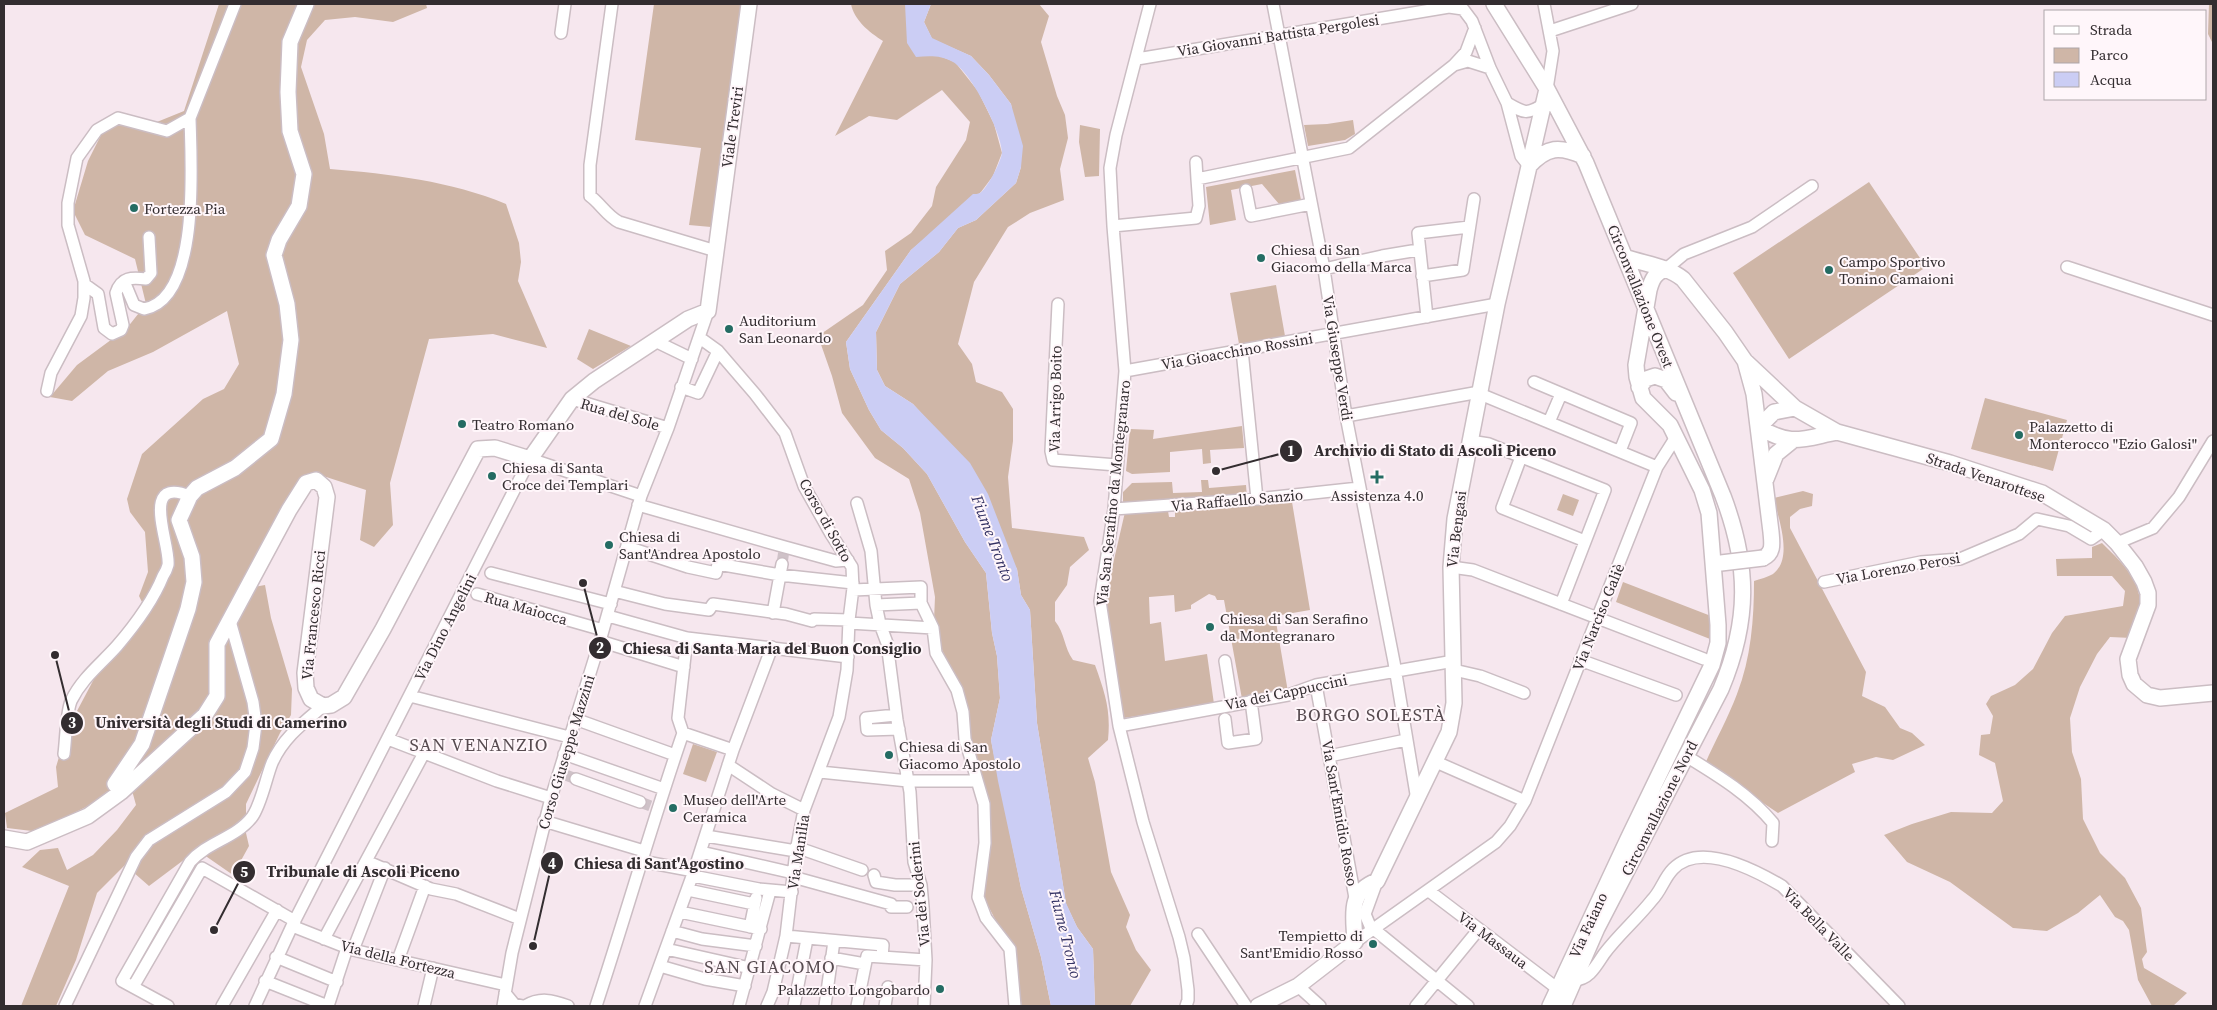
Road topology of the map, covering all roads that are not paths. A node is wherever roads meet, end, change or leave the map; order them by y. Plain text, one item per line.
1 (235, 4) edge
2 (306, 4) edge
3 (565, 4) edge
4 (612, 4) edge
5 (749, 4) edge
6 (1150, 4) edge
7 (1273, 4) edge
8 (1494, 4) edge
9 (1544, 4) edge
10 (1632, 4) edge
11 (1475, 28) junction
12 (1550, 31) junction
13 (560, 33) dead end
14 (1278, 35) junction
15 (1138, 59) junction
16 (1454, 65) junction
17 (1490, 68) junction
18 (1547, 88) junction
19 (1507, 103) junction
20 (1544, 104) junction
21 (190, 118) junction
22 (1583, 156) junction
23 (1303, 158) junction
24 (1196, 162) dead end
25 (1529, 166) junction
26 (1198, 179) junction
27 (1812, 186) dead end
28 (1246, 190) dead end
29 (1474, 198) dead end
30 (1312, 204) junction
31 (1113, 226) junction
32 (1469, 227) junction
33 (149, 237) dead end
34 (717, 246) junction
35 (1418, 250) junction
36 (1625, 257) junction
37 (2067, 267) dead end
38 (1324, 269) junction
39 (1666, 269) junction
40 (1422, 276) junction
41 (124, 281) junction
42 (84, 284) junction
43 (1058, 304) dead end
44 (1497, 304) junction
45 (1647, 309) junction
46 (708, 311) junction
47 (2213, 315) edge
48 (1427, 317) junction
49 (1335, 334) junction
50 (700, 338) junction
51 (654, 341) junction
52 (1242, 350) junction
53 (718, 351) junction
54 (692, 359) junction
55 (1745, 361) junction
56 (1125, 371) junction
57 (1534, 382) dead end
58 (681, 387) junction
59 (1639, 387) junction
60 (47, 391) dead end
61 (1480, 394) junction
62 (1561, 394) junction
63 (572, 399) junction
64 (1684, 403) junction
65 (1795, 408) junction
66 (1346, 416) junction
67 (1549, 422) junction
68 (1759, 427) junction
69 (668, 428) junction
70 (1837, 432) junction
71 (1676, 437) junction
72 (1470, 441) junction
73 (1792, 441) junction
74 (2213, 441) edge
75 (1620, 451) junction
76 (1521, 457) junction
77 (530, 459) junction
78 (1117, 465) junction
79 (1657, 467) junction
80 (1765, 480) junction
81 (1359, 488) junction
82 (190, 496) junction
83 (1257, 499) junction
84 (639, 501) junction
85 (857, 503) dead end
86 (1114, 509) junction
87 (2104, 530) junction
88 (1585, 541) junction
89 (2119, 546) junction
90 (626, 547) junction
91 (848, 560) junction
92 (1718, 563) junction
93 (1451, 567) junction
94 (781, 569) junction
95 (491, 573) dead end
96 (1824, 582) dead end
97 (853, 587) junction
98 (876, 589) junction
99 (614, 591) junction
100 (477, 594) dead end
101 (921, 603) junction
102 (611, 604) junction
103 (1561, 604) junction
104 (876, 605) junction
105 (1743, 606) joint
106 (773, 613) junction
107 (608, 616) junction
108 (1597, 618) junction
109 (849, 621) junction
110 (230, 622) junction
111 (880, 624) junction
112 (933, 628) junction
113 (602, 636) junction
114 (688, 638) junction
115 (772, 647) junction
116 (848, 657) junction
117 (1704, 659) dead end
118 (1580, 660) junction
119 (1225, 661) dead end
120 (1454, 666) junction
121 (684, 667) junction
122 (1396, 671) junction
123 (1316, 685) junction
124 (1524, 692) dead end
125 (2213, 693) edge
126 (1676, 695) dead end
127 (410, 696) junction
128 (1251, 701) junction
129 (1227, 705) junction
130 (323, 706) junction
131 (896, 715) junction
132 (575, 719) junction
133 (1225, 720) dead end
134 (1119, 726) junction
135 (899, 729) junction
136 (683, 733) junction
137 (569, 737) junction
138 (388, 739) junction
139 (1406, 740) junction
140 (733, 750) junction
141 (424, 753) junction
142 (64, 754) dead end
143 (564, 754) junction
144 (675, 755) junction
145 (1329, 756) junction
146 (1686, 756) junction
147 (1436, 762) junction
148 (728, 765) junction
149 (820, 772) junction
150 (576, 779) tunnel mouth
151 (908, 781) junction
152 (976, 781) junction
153 (664, 789) junction
154 (121, 792) junction
155 (550, 798) junction
156 (1525, 801) junction
157 (640, 802) tunnel mouth
158 (1417, 802) junction
159 (804, 810) junction
160 (544, 821) junction
161 (706, 836) junction
162 (4, 838) edge
163 (1772, 842) dead end
164 (796, 849) junction
165 (701, 852) junction
166 (642, 856) junction
167 (366, 860) junction
168 (385, 868) junction
169 (862, 870) dead end
170 (693, 874) junction
171 (793, 875) junction
172 (876, 877) dead end
173 (1377, 881) junction
174 (895, 885) junction
175 (920, 885) junction
176 (426, 886) junction
177 (688, 890) junction
178 (764, 890) junction
179 (1428, 891) junction
180 (792, 892) junction
181 (1355, 898) junction
182 (754, 904) junction
183 (892, 904) junction
184 (907, 907) dead end
185 (277, 910) junction
186 (680, 912) junction
187 (520, 919) junction
188 (293, 924) junction
189 (756, 928) junction
190 (1373, 929) junction
191 (1479, 929) junction
192 (672, 931) junction
193 (1198, 934) dead end
194 (786, 936) junction
195 (324, 939) junction
196 (807, 939) junction
197 (834, 941) junction
198 (1355, 942) junction
199 (756, 946) junction
200 (350, 949) junction
201 (666, 949) junction
202 (882, 956) junction
203 (276, 958) junction
204 (831, 958) junction
205 (398, 960) junction
206 (866, 960) junction
207 (926, 960) junction
208 (660, 966) junction
209 (433, 968) junction
210 (750, 968) junction
211 (1574, 980) junction
212 (265, 981) junction
213 (1436, 981) junction
214 (337, 982) junction
215 (745, 986) junction
216 (1298, 986) junction
217 (133, 987) junction
218 (888, 988) dead end
219 (506, 989) junction
220 (1558, 989) junction
221 (1188, 990) junction
222 (65, 1006) edge
223 (168, 1006) edge
224 (222, 1006) edge
225 (255, 1006) edge
226 (328, 1006) edge
227 (424, 1006) edge
228 (503, 1006) edge
229 (524, 1006) edge
230 (568, 1006) edge
231 (596, 1006) edge
232 (645, 1006) edge
233 (739, 1006) edge
234 (767, 1006) edge
235 (794, 1006) edge
236 (825, 1006) edge
237 (856, 1006) edge
238 (885, 1006) edge
239 (924, 1006) edge
240 (1015, 1006) edge
241 (1186, 1006) edge
242 (1196, 1006) edge
243 (1246, 1006) edge
244 (1258, 1006) edge
245 (1320, 1006) edge
246 (1416, 1006) edge
247 (1468, 1006) edge
248 (1550, 1006) edge
249 (1563, 1006) edge
250 (1899, 1006) edge

1 - 21 street
2 - 82 street
3 - 13 street
4 - 34 street
5 - 34 street, Viale Treviri
6 - 15 street, Via San Serafino da Montegranaro
7 - 14 street, Via Giuseppe Verdi
8 - 18 street, Circonvallazione Ovest
9 - 12 street
10 - 12 street
11 - 14 street, Via Giovanni Battista Pergolesi
11 - 16 street
11 - 17 street
12 - 18 street
14 - 15 street, Via Giovanni Battista Pergolesi
14 - 23 street, Via Giuseppe Verdi
15 - 31 street, Via San Serafino da Montegranaro
16 - 17 street
16 - 23 street
17 - 19 street
18 - 20 street, Via Bengasi
18 - 22 street, Circonvallazione Ovest
19 - 20 street
19 - 25 street
20 - 25 street, Via Bengasi
21 - 41 street
21 - 42 street
22 - 25 street
22 - 36 street, Circonvallazione Ovest
23 - 26 street
23 - 30 street, Via Giuseppe Verdi
24 - 26 street
25 - 44 street, Via Bengasi
26 - 31 street
27 - 39 street
28 - 30 street
29 - 32 street
30 - 38 street, Via Giuseppe Verdi
31 - 56 street, Via San Serafino da Montegranaro
32 - 35 street
32 - 40 street
33 - 41 street
34 - 46 street, Viale Treviri
35 - 38 street
35 - 40 street
36 - 39 street, Strada Venarottese
36 - 45 street, Circonvallazione Ovest
37 - 47 street
38 - 49 street, Via Giuseppe Verdi
39 - 45 street
39 - 55 street, Strada Venarottese
40 - 48 street
41 - 42 street
42 - 60 street
43 - 78 street, Via Arrigo Boito
44 - 48 street, Via Gioacchino Rossini
44 - 61 street, Via Bengasi
45 - 59 street
45 - 64 street, Circonvallazione Ovest
46 - 50 street, Corso Giuseppe Mazzini
46 - 51 street, Via Dino Angelini
48 - 49 street, Via Gioacchino Rossini
49 - 52 street, Via Gioacchino Rossini
49 - 66 street, Via Giuseppe Verdi
50 - 53 street, Corso di Sotto
50 - 54 street, Corso Giuseppe Mazzini
51 - 54 street
51 - 63 street, Via Dino Angelini
52 - 56 street, Via Gioacchino Rossini
52 - 83 street
53 - 58 street
53 - 91 street, Corso di Sotto
54 - 58 street, Corso Giuseppe Mazzini
55 - 65 street, Strada Venarottese
55 - 68 street, Strada Venarottese
56 - 78 street, Via San Serafino da Montegranaro
57 - 62 street
58 - 69 street, Corso Giuseppe Mazzini
59 - 64 street
59 - 71 street
61 - 66 street
61 - 67 street
61 - 72 street, Via Bengasi
62 - 67 street
62 - 75 street
63 - 69 street, Rua del Sole
63 - 77 street, Via Dino Angelini
64 - 105 street, Circonvallazione Ovest
65 - 68 street
65 - 70 street, Strada Venarottese
66 - 81 street, Via Giuseppe Verdi
67 - 75 street
68 - 73 street, Strada Venarottese
68 - 80 street, Strada Venarottese
69 - 84 street, Corso Giuseppe Mazzini
70 - 73 street, Strada Venarottese
70 - 87 street, Strada Venarottese
71 - 79 street, Via Narciso Galiè
71 - 92 street
72 - 76 street
72 - 93 street, Via Bengasi
73 - 80 street, Strada Venarottese
74 - 89 street
75 - 79 street
76 - 88 street
76 - 88 street
77 - 84 street
77 - 127 street, Via Dino Angelini
77 - 130 street
78 - 86 street, Via San Serafino da Montegranaro
79 - 108 street, Via Narciso Galiè
80 - 92 street, Strada Venarottese, bridge
81 - 83 street, Via Raffaello Sanzio
81 - 122 street, Via Giuseppe Verdi
82 - 142 street
82 - 154 street
83 - 86 street, Via Raffaello Sanzio
84 - 90 street, Corso Giuseppe Mazzini
84 - 91 street
85 - 98 street, Via dei Soderini
86 - 134 street, Via San Serafino da Montegranaro
87 - 89 street, Strada Venarottese
87 - 96 street, Via Lorenzo Perosi
88 - 103 street
89 - 125 street, Strada Venarottese
90 - 94 street
90 - 99 street, Corso Giuseppe Mazzini
91 - 97 street, Corso di Sotto
92 - 220 street, Via Faiano
93 - 103 street
93 - 120 street, Via Bengasi
94 - 97 street
94 - 106 street
95 - 102 street
97 - 98 street
97 - 109 street, Corso di Sotto
98 - 101 street
98 - 104 street, Via dei Soderini
99 - 102 street, Corso Giuseppe Mazzini
99 - 106 street
100 - 113 street, Rua Maiocca
101 - 104 street
101 - 112 street
102 - 107 street, Corso Giuseppe Mazzini
103 - 108 street
104 - 111 street, Via dei Soderini
105 - 146 street, Circonvallazione Nord
106 - 109 street
107 - 113 street, Corso Giuseppe Mazzini
107 - 114 street
108 - 117 street
108 - 118 street, Via Narciso Galiè
109 - 111 street
109 - 116 street, Corso di Sotto
110 - 130 street, Via Francesco Ricci
110 - 154 street
110 - 222 street
111 - 112 street
111 - 131 street, Via dei Soderini
112 - 152 street
113 - 121 street, Rua Maiocca
113 - 132 street, Corso Giuseppe Mazzini
114 - 115 street
114 - 121 street
115 - 116 street
115 - 140 street
116 - 149 street, Corso di Sotto
118 - 126 street
118 - 156 street, Via Narciso Galiè
119 - 129 street
120 - 122 street, Via dei Cappuccini
120 - 124 street
120 - 147 street, Via Bengasi
121 - 136 street
122 - 123 street, Via dei Cappuccini
122 - 139 street, Via Giuseppe Verdi
123 - 128 street, Via dei Cappuccini
123 - 145 street, Via Sant'Emidio Rosso
127 - 137 street
127 - 138 street, Via Dino Angelini
128 - 129 street, Via dei Cappuccini
128 - 133 street
129 - 134 street, Via dei Cappuccini
130 - 217 street
131 - 135 street, Via dei Soderini
131 - 135 street
132 - 137 street, Corso Giuseppe Mazzini
132 - 144 street
134 - 221 street, Via San Serafino da Montegranaro
135 - 151 street, Via dei Soderini
136 - 140 street
136 - 144 street
137 - 143 street, Corso Giuseppe Mazzini
138 - 141 street
138 - 188 street, Via Dino Angelini
139 - 145 street
139 - 158 street, Via Giuseppe Verdi
140 - 148 street
141 - 155 street
141 - 167 street
143 - 153 street
143 - 155 street, Corso Giuseppe Mazzini
144 - 153 street
145 - 181 street, Via Sant'Emidio Rosso
146 - 163 street
146 - 211 street, Circonvallazione Nord
147 - 156 street
147 - 158 street, Via Bengasi
148 - 159 street
148 - 161 street
149 - 151 street
149 - 159 street, Via Manilia
150 - 157 street
151 - 152 street
151 - 175 street, Via dei Soderini
152 - 240 street
153 - 166 street
154 - 162 street
155 - 160 street, Corso Giuseppe Mazzini
156 - 179 street, Via Narciso Galiè
158 - 173 street, Via Bengasi
159 - 164 street, Via Manilia
160 - 166 street
160 - 187 street, Corso Giuseppe Mazzini
161 - 164 street
161 - 165 street
164 - 169 street
164 - 171 street, Via Manilia
165 - 170 street
165 - 171 street
166 - 170 street
166 - 231 street
167 - 168 street
167 - 195 street
168 - 176 street
168 - 200 street
170 - 177 street
170 - 178 street
171 - 180 street, Via Manilia
171 - 183 street
172 - 174 street
173 - 181 street, Via Bengasi
173 - 190 street, Via Bengasi
174 - 175 street
174 - 183 street
175 - 207 street, Via dei Soderini
176 - 187 street
176 - 205 street
177 - 182 street
177 - 186 street
178 - 180 street
178 - 182 street
178 - 189 street
179 - 190 street, Via Narciso Galiè
179 - 191 street, Via Massaua
180 - 194 street, Via Manilia
181 - 198 street, Via Sant'Emidio Rosso
182 - 189 street
183 - 184 street
185 - 188 street, Via della Fortezza
185 - 217 street, Via della Fortezza
185 - 224 street
186 - 189 street
186 - 192 street
187 - 219 street, Corso Giuseppe Mazzini
188 - 195 street, Via della Fortezza
188 - 203 street, Via Dino Angelini
189 - 199 street
190 - 198 street, Via Narciso Galiè
190 - 213 street
191 - 213 street
191 - 220 street, Via Massaua
192 - 199 street
192 - 201 street
193 - 243 street
194 - 196 street
194 - 234 street, Via Manilia
195 - 200 street, Via della Fortezza
196 - 197 street
196 - 235 street
197 - 202 street
197 - 204 street
198 - 216 street
199 - 210 street
200 - 205 street, Via della Fortezza
200 - 214 street
201 - 208 street
201 - 210 street
202 - 206 street
202 - 207 street
203 - 212 street, Via Dino Angelini
203 - 214 street
204 - 206 street
204 - 236 street
205 - 209 street, Via della Fortezza
206 - 237 street
207 - 239 street, Via dei Soderini
208 - 215 street
208 - 232 street
209 - 219 street, Via della Fortezza
209 - 227 street
210 - 215 street
211 - 249 street, Circonvallazione Nord
211 - 250 street, Via Bella Valle
212 - 225 street, Via Dino Angelini
212 - 226 street
213 - 246 street
213 - 247 street
214 - 226 street
215 - 233 street
216 - 244 street
216 - 245 street
217 - 223 street
218 - 238 street
219 - 228 street, Corso Giuseppe Mazzini
219 - 229 street
220 - 248 street, Via Faiano
221 - 241 street, Via San Serafino da Montegranaro
221 - 242 street
229 - 230 street

